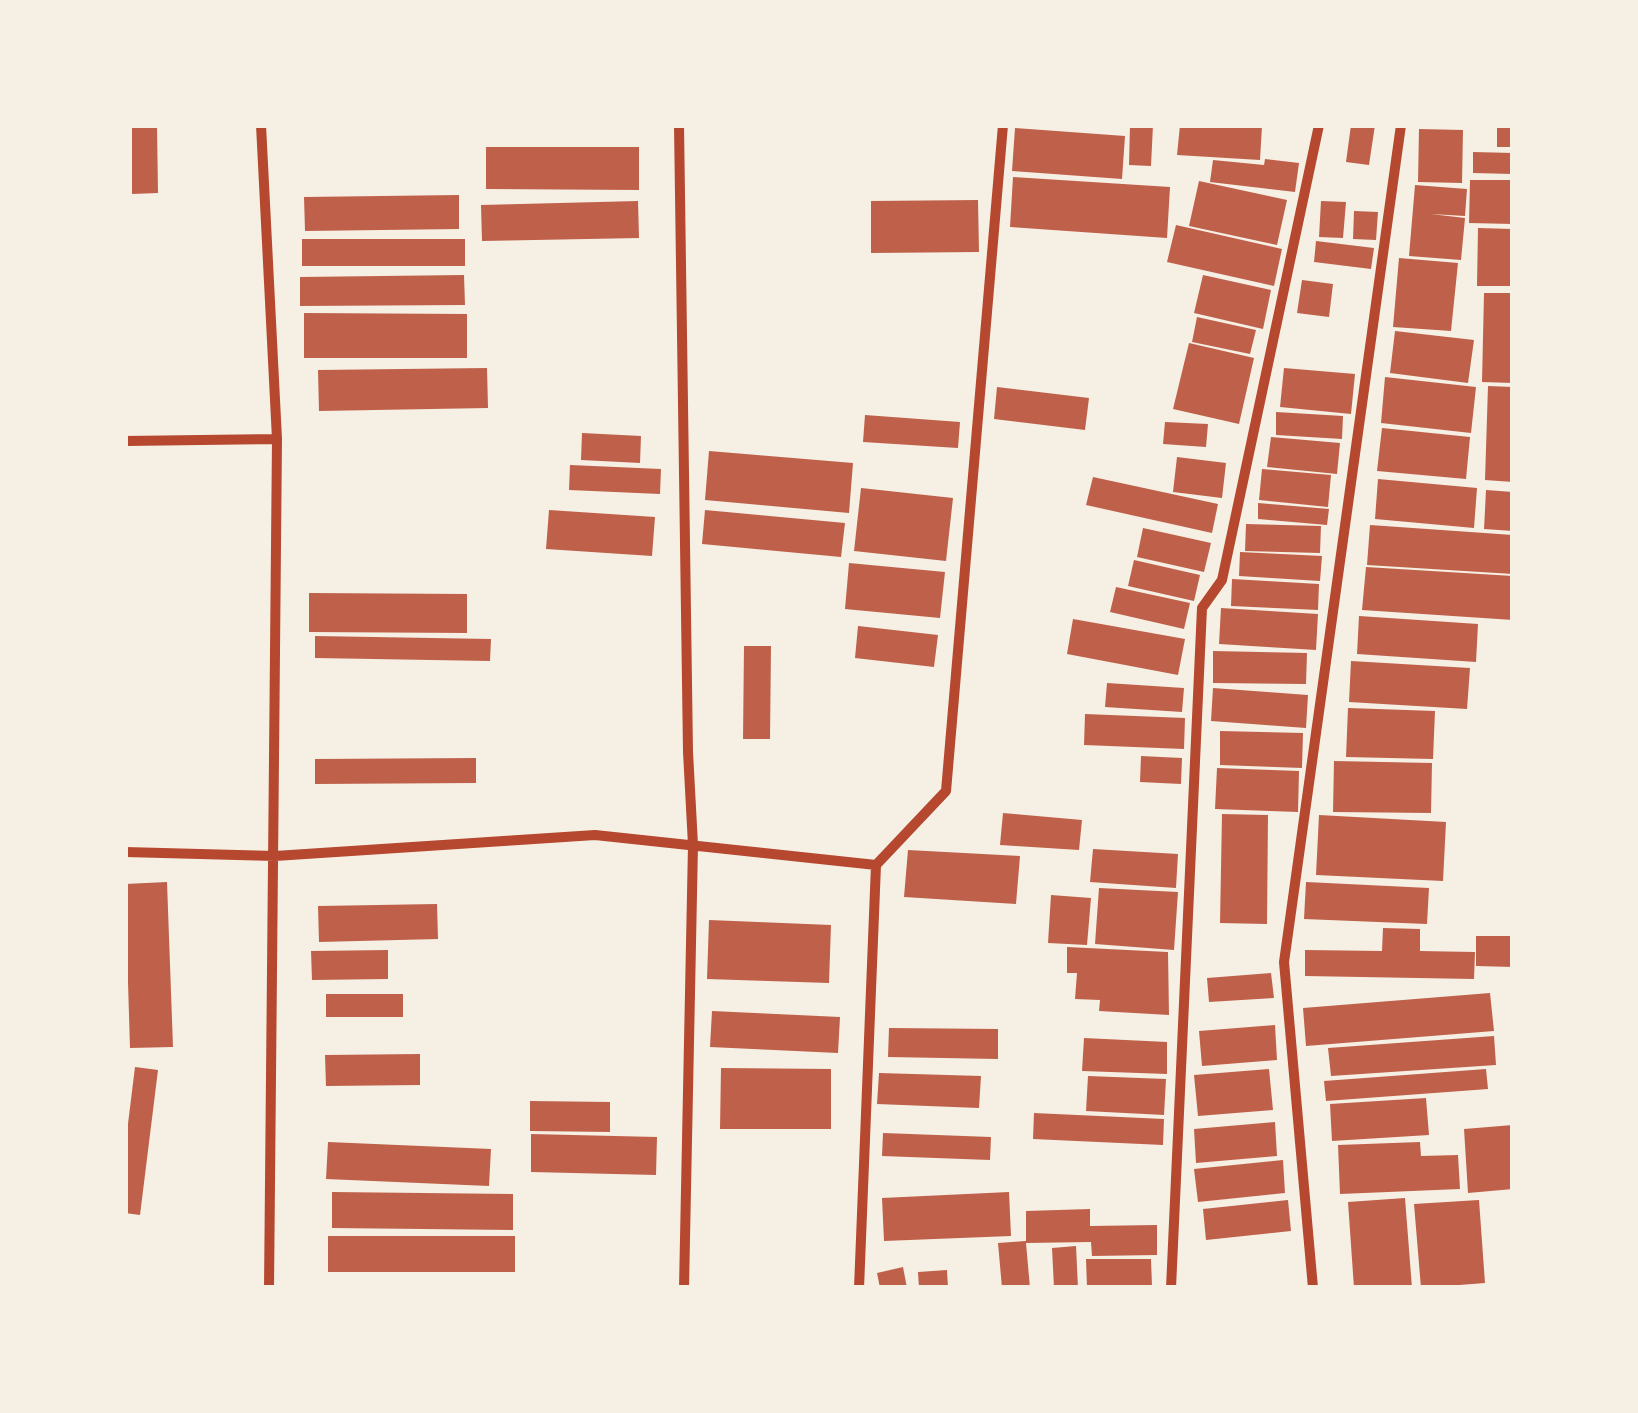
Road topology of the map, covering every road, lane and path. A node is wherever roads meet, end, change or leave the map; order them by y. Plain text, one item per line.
1 (261, 125) edge
2 (680, 125) edge
3 (1002, 125) edge
4 (1319, 125) edge
5 (1401, 125) edge
6 (278, 439) junction
7 (125, 441) edge
8 (693, 845) junction
9 (125, 852) edge
10 (275, 856) junction
11 (876, 865) junction
12 (269, 1288) edge
13 (684, 1288) edge
14 (859, 1288) edge
15 (1171, 1288) edge
16 (1313, 1288) edge

1 - 6 street
2 - 8 street
3 - 11 street
4 - 15 street
5 - 16 street
6 - 7 street
6 - 10 street
8 - 10 street
8 - 11 street
8 - 13 street
9 - 10 street
10 - 12 street
11 - 14 street

